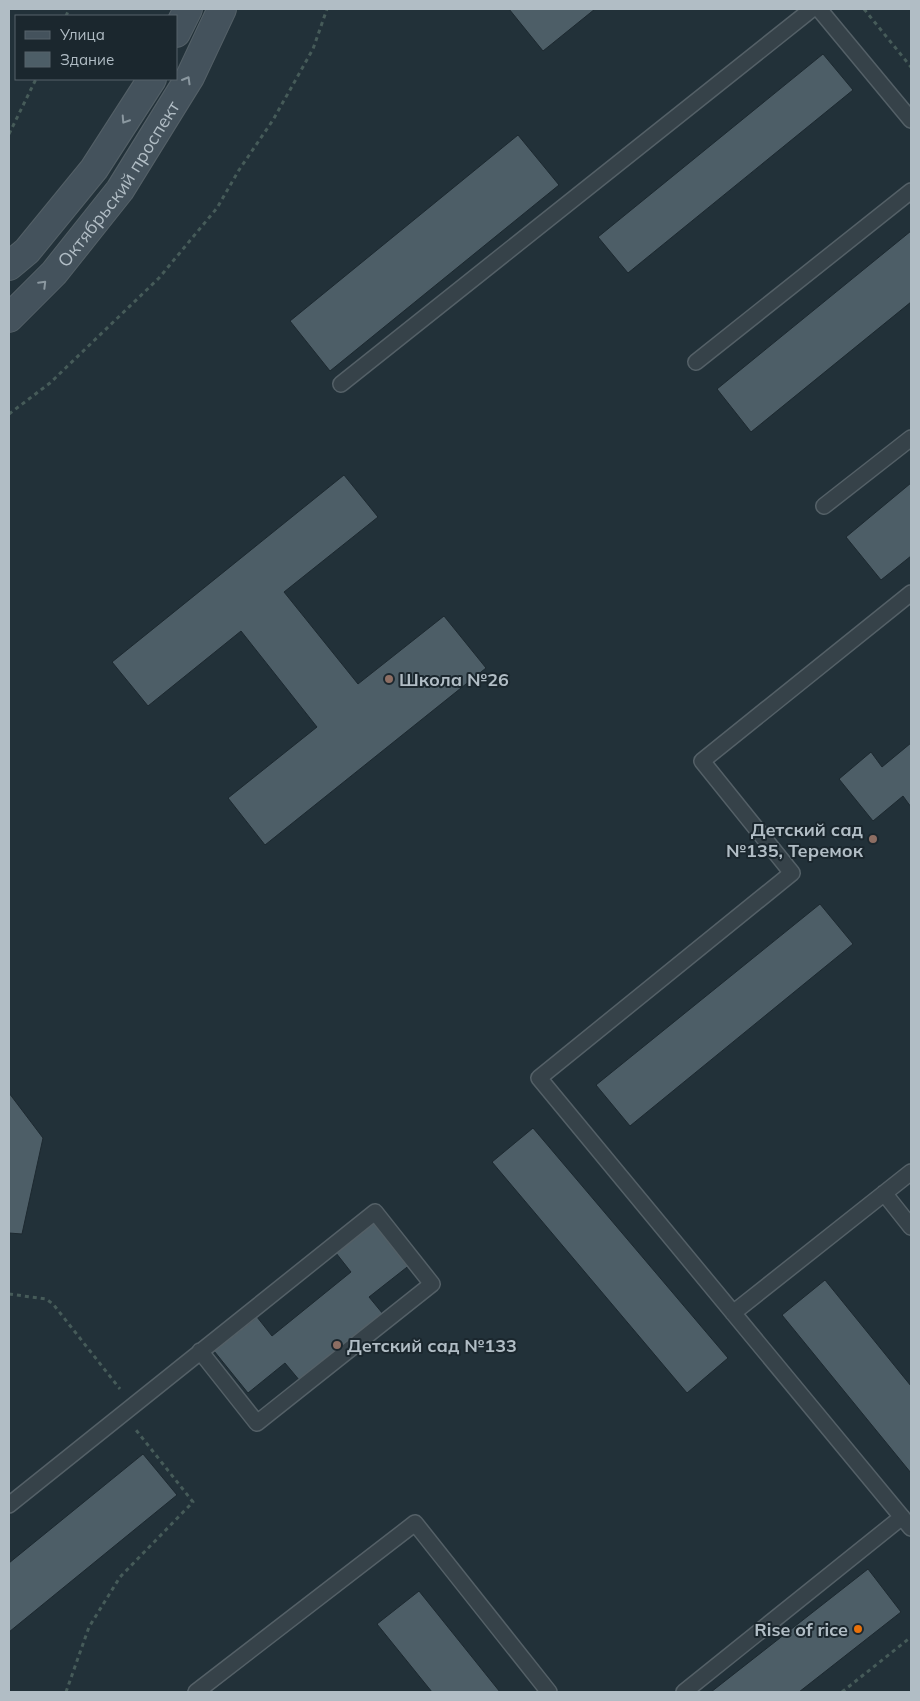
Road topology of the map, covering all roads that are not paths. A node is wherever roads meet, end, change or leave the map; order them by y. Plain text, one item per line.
1 (188, 9) edge
2 (222, 9) edge
3 (812, 9) edge
4 (819, 9) edge
5 (178, 29) edge
6 (151, 80) edge
7 (911, 120) edge
8 (911, 191) edge
9 (9, 266) edge
10 (9, 318) edge
11 (696, 362) dead end
12 (341, 384) dead end
13 (911, 438) edge
14 (824, 506) dead end
15 (911, 593) edge
16 (911, 1172) edge
17 (884, 1193) junction
18 (911, 1227) edge
19 (733, 1312) junction
20 (200, 1351) junction
21 (9, 1505) edge
22 (907, 1522) edge
23 (196, 1692) edge
24 (549, 1692) edge
25 (684, 1692) edge

1 - 5 main road
10 -> 2 main road, Октябрьский проспект
3 - 12 lane
4 - 7 lane
6 -> 9 main road, Октябрьский проспект
8 - 11 lane
13 - 14 lane
15 - 19 lane
16 - 17 lane
17 - 18 lane
17 - 19 lane
19 - 22 lane
20 - 20 lane
20 - 21 lane
22 - 25 lane
23 - 24 lane

